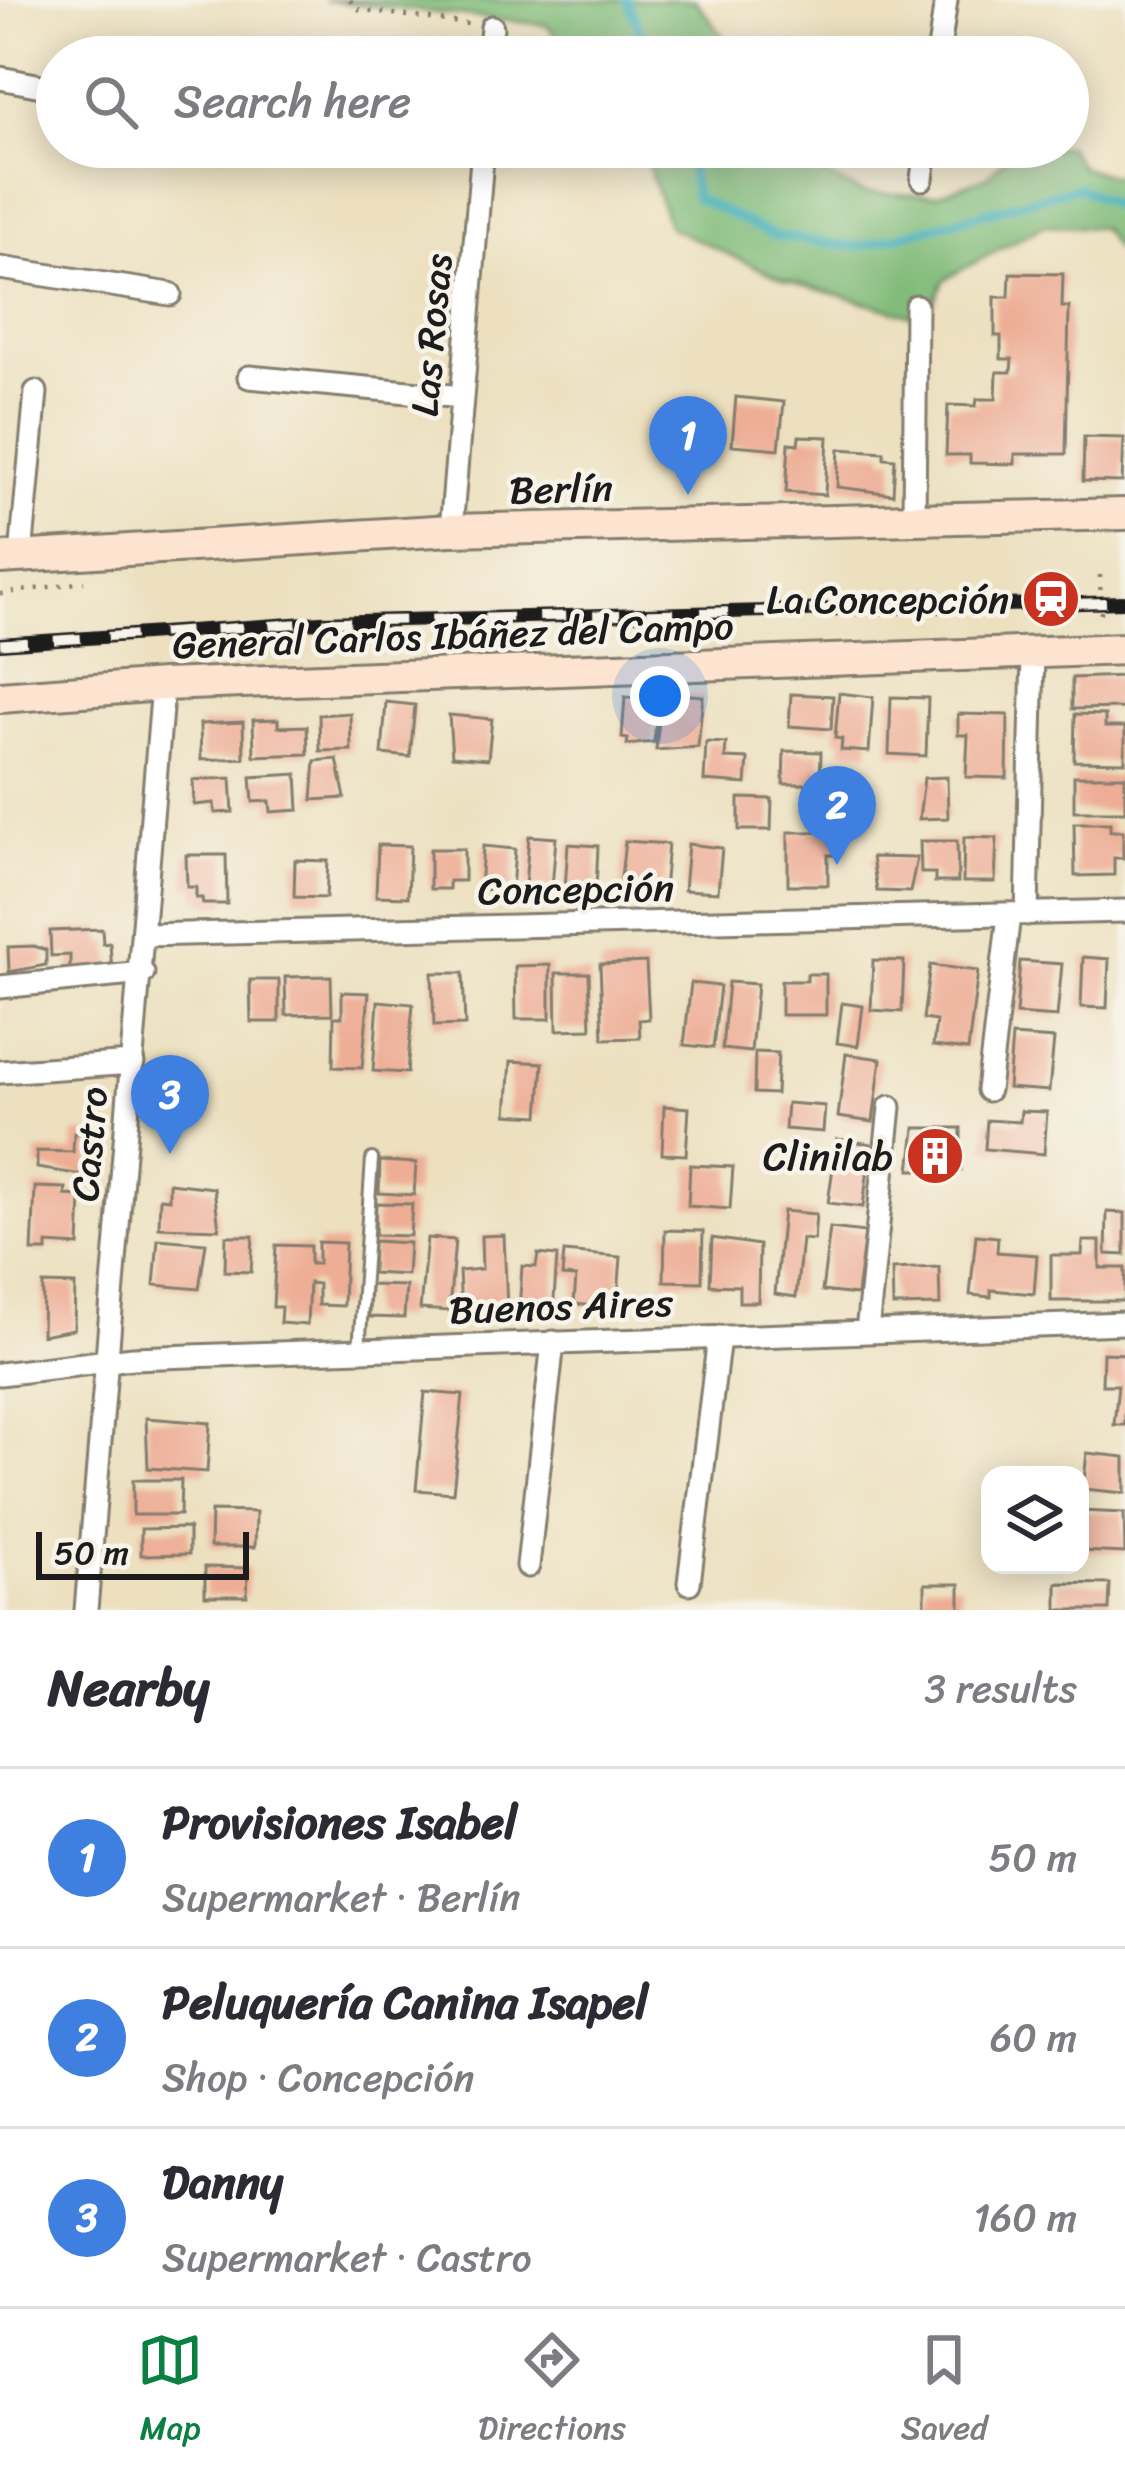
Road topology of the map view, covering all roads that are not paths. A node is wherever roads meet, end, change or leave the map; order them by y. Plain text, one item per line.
1 (946, 0) edge
2 (491, 27) road end
3 (490, 36) edge
4 (941, 36) edge
5 (0, 78) edge
6 (36, 84) edge
7 (481, 168) edge
8 (923, 168) edge
9 (922, 179) dead end
10 (0, 268) edge
11 (170, 294) dead end
12 (916, 307) dead end
13 (249, 377) dead end
14 (36, 392) dead end
15 (462, 397) junction
16 (1125, 514) edge
17 (914, 520) junction
18 (451, 530) junction
19 (10, 557) edge
20 (1125, 649) edge
21 (1034, 651) junction
22 (163, 686) junction
23 (0, 697) edge
24 (1125, 910) edge
25 (1018, 914) junction
26 (145, 935) junction
27 (142, 974) junction
28 (0, 987) edge
29 (133, 1063) junction
30 (0, 1072) edge
31 (988, 1090) dead end
32 (890, 1107) dead end
33 (372, 1159) dead end
34 (1125, 1323) edge
35 (867, 1332) junction
36 (719, 1337) junction
37 (553, 1342) junction
38 (359, 1350) junction
39 (105, 1360) junction
40 (0, 1374) edge
41 (528, 1566) dead end
42 (689, 1583) dead end
43 (86, 1610) edge

1 - 4 street
2 - 3 street
5 - 6 street
7 - 15 street, Las Rosas
8 - 9 street
10 - 11 street
12 - 17 street
13 - 15 street
14 - 19 street
15 - 18 street, Las Rosas
16 - 17 street, Berlín
17 - 18 street, Berlín
18 - 19 street, Berlín
20 - 21 street, General Carlos Ibáñez del Campo
21 - 22 street, General Carlos Ibáñez del Campo
21 - 25 street
22 - 23 street, General Carlos Ibáñez del Campo
22 - 26 street, Castro
24 - 25 street, Concepción
25 - 26 street, Concepción
25 - 31 street
26 - 27 street, Castro
27 - 28 street
27 - 29 street, Castro
29 - 30 street
29 - 39 street, Castro
32 - 35 street
33 - 38 lane
34 - 35 street, Buenos Aires
35 - 36 street, Buenos Aires
36 - 37 street, Buenos Aires
36 - 42 street
37 - 38 street, Buenos Aires
37 - 41 street
38 - 39 street, Buenos Aires
39 - 40 street, Buenos Aires
39 - 43 street, Castro

